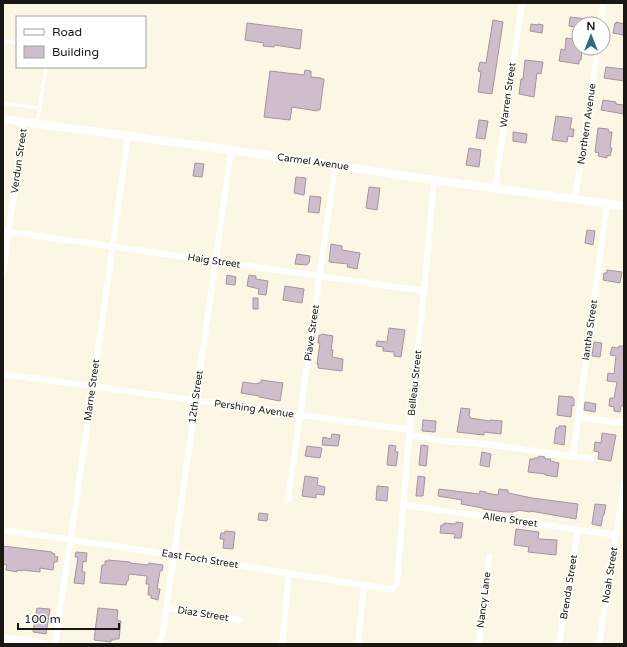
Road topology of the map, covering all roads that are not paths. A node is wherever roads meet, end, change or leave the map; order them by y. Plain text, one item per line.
1 (522, 3) edge
2 (604, 3) edge
3 (602, 16) edge
4 (3, 41) edge
5 (16, 43) edge
6 (597, 56) edge
7 (46, 68) edge
8 (3, 103) edge
9 (39, 108) junction
10 (3, 120) edge
11 (24, 121) junction
12 (37, 123) junction
13 (128, 136) junction
14 (232, 150) junction
15 (335, 166) junction
16 (434, 180) junction
17 (495, 188) junction
18 (575, 200) junction
19 (607, 204) junction
20 (624, 206) edge
21 (6, 231) edge
22 (112, 246) junction
23 (216, 261) junction
24 (3, 272) edge
25 (319, 277) junction
26 (424, 291) junction
27 (3, 374) edge
28 (93, 386) junction
29 (196, 401) junction
30 (300, 415) junction
31 (578, 417) junction
32 (624, 424) edge
33 (410, 433) junction
34 (573, 456) junction
35 (591, 459) dead end
36 (624, 483) edge
37 (288, 500) dead end
38 (403, 505) junction
39 (3, 530) edge
40 (578, 530) junction
41 (616, 535) junction
42 (71, 540) junction
43 (174, 555) junction
44 (489, 556) dead end
45 (289, 573) junction
46 (364, 586) junction
47 (395, 586) joint
48 (166, 608) junction
49 (240, 620) dead end
50 (3, 638) edge
51 (41, 644) edge
52 (55, 644) edge
53 (159, 644) edge
54 (282, 644) edge
55 (358, 644) edge
56 (479, 644) edge
57 (560, 644) edge
58 (599, 644) edge

1 - 17 street, Warren Street
2 - 3 street
4 - 5 lane
6 - 18 street, Northern Avenue
7 - 9 lane
8 - 9 lane
9 - 12 lane
10 - 11 main road, Carmel Avenue
11 - 12 main road, Carmel Avenue
11 - 21 street, Verdun Street
12 - 13 main road, Carmel Avenue
13 - 14 main road, Carmel Avenue
13 - 22 street, Marne Street
14 - 15 main road, Carmel Avenue
14 - 23 street, 12th Street
15 - 16 main road, Carmel Avenue
15 - 25 street, Piave Street
16 - 17 main road, Carmel Avenue
16 - 26 street, Belleau Street
17 - 18 main road, Carmel Avenue
18 - 19 main road, Carmel Avenue
19 - 20 main road, Carmel Avenue
19 - 31 street, Iantha Street
21 - 22 street, Haig Street
21 - 24 street, Verdun Street
22 - 23 street, Haig Street
22 - 28 street, Marne Street
23 - 25 street, Haig Street
23 - 29 street, 12th Street
25 - 26 street, Haig Street
25 - 30 street, Piave Street
26 - 33 street, Belleau Street
27 - 28 street, Pershing Avenue
28 - 29 street, Pershing Avenue
28 - 42 street, Marne Street
29 - 30 street, Pershing Avenue
29 - 43 street, 12th Street
30 - 33 street, Pershing Avenue
30 - 37 street, Piave Street
31 - 32 street
31 - 34 street, Iantha Street
33 - 34 street, Pershing Avenue
33 - 38 street, Belleau Street
34 - 35 street, Pershing Avenue
36 - 41 street, Noah Street
38 - 40 street, Allen Street
38 - 47 street, Belleau Street
39 - 42 street, East Foch Street
40 - 41 street, Allen Street
40 - 57 street, Brenda Street
41 - 58 street, Noah Street
42 - 43 street, East Foch Street
42 - 52 street, Marne Street
43 - 45 street, East Foch Street
43 - 48 street, 12th Street
44 - 56 street, Nancy Lane
45 - 46 street, East Foch Street
45 - 54 street
46 - 47 street, East Foch Street
46 - 55 street
48 - 49 street, Diaz Street
48 - 53 street, 12th Street
50 - 51 main road

